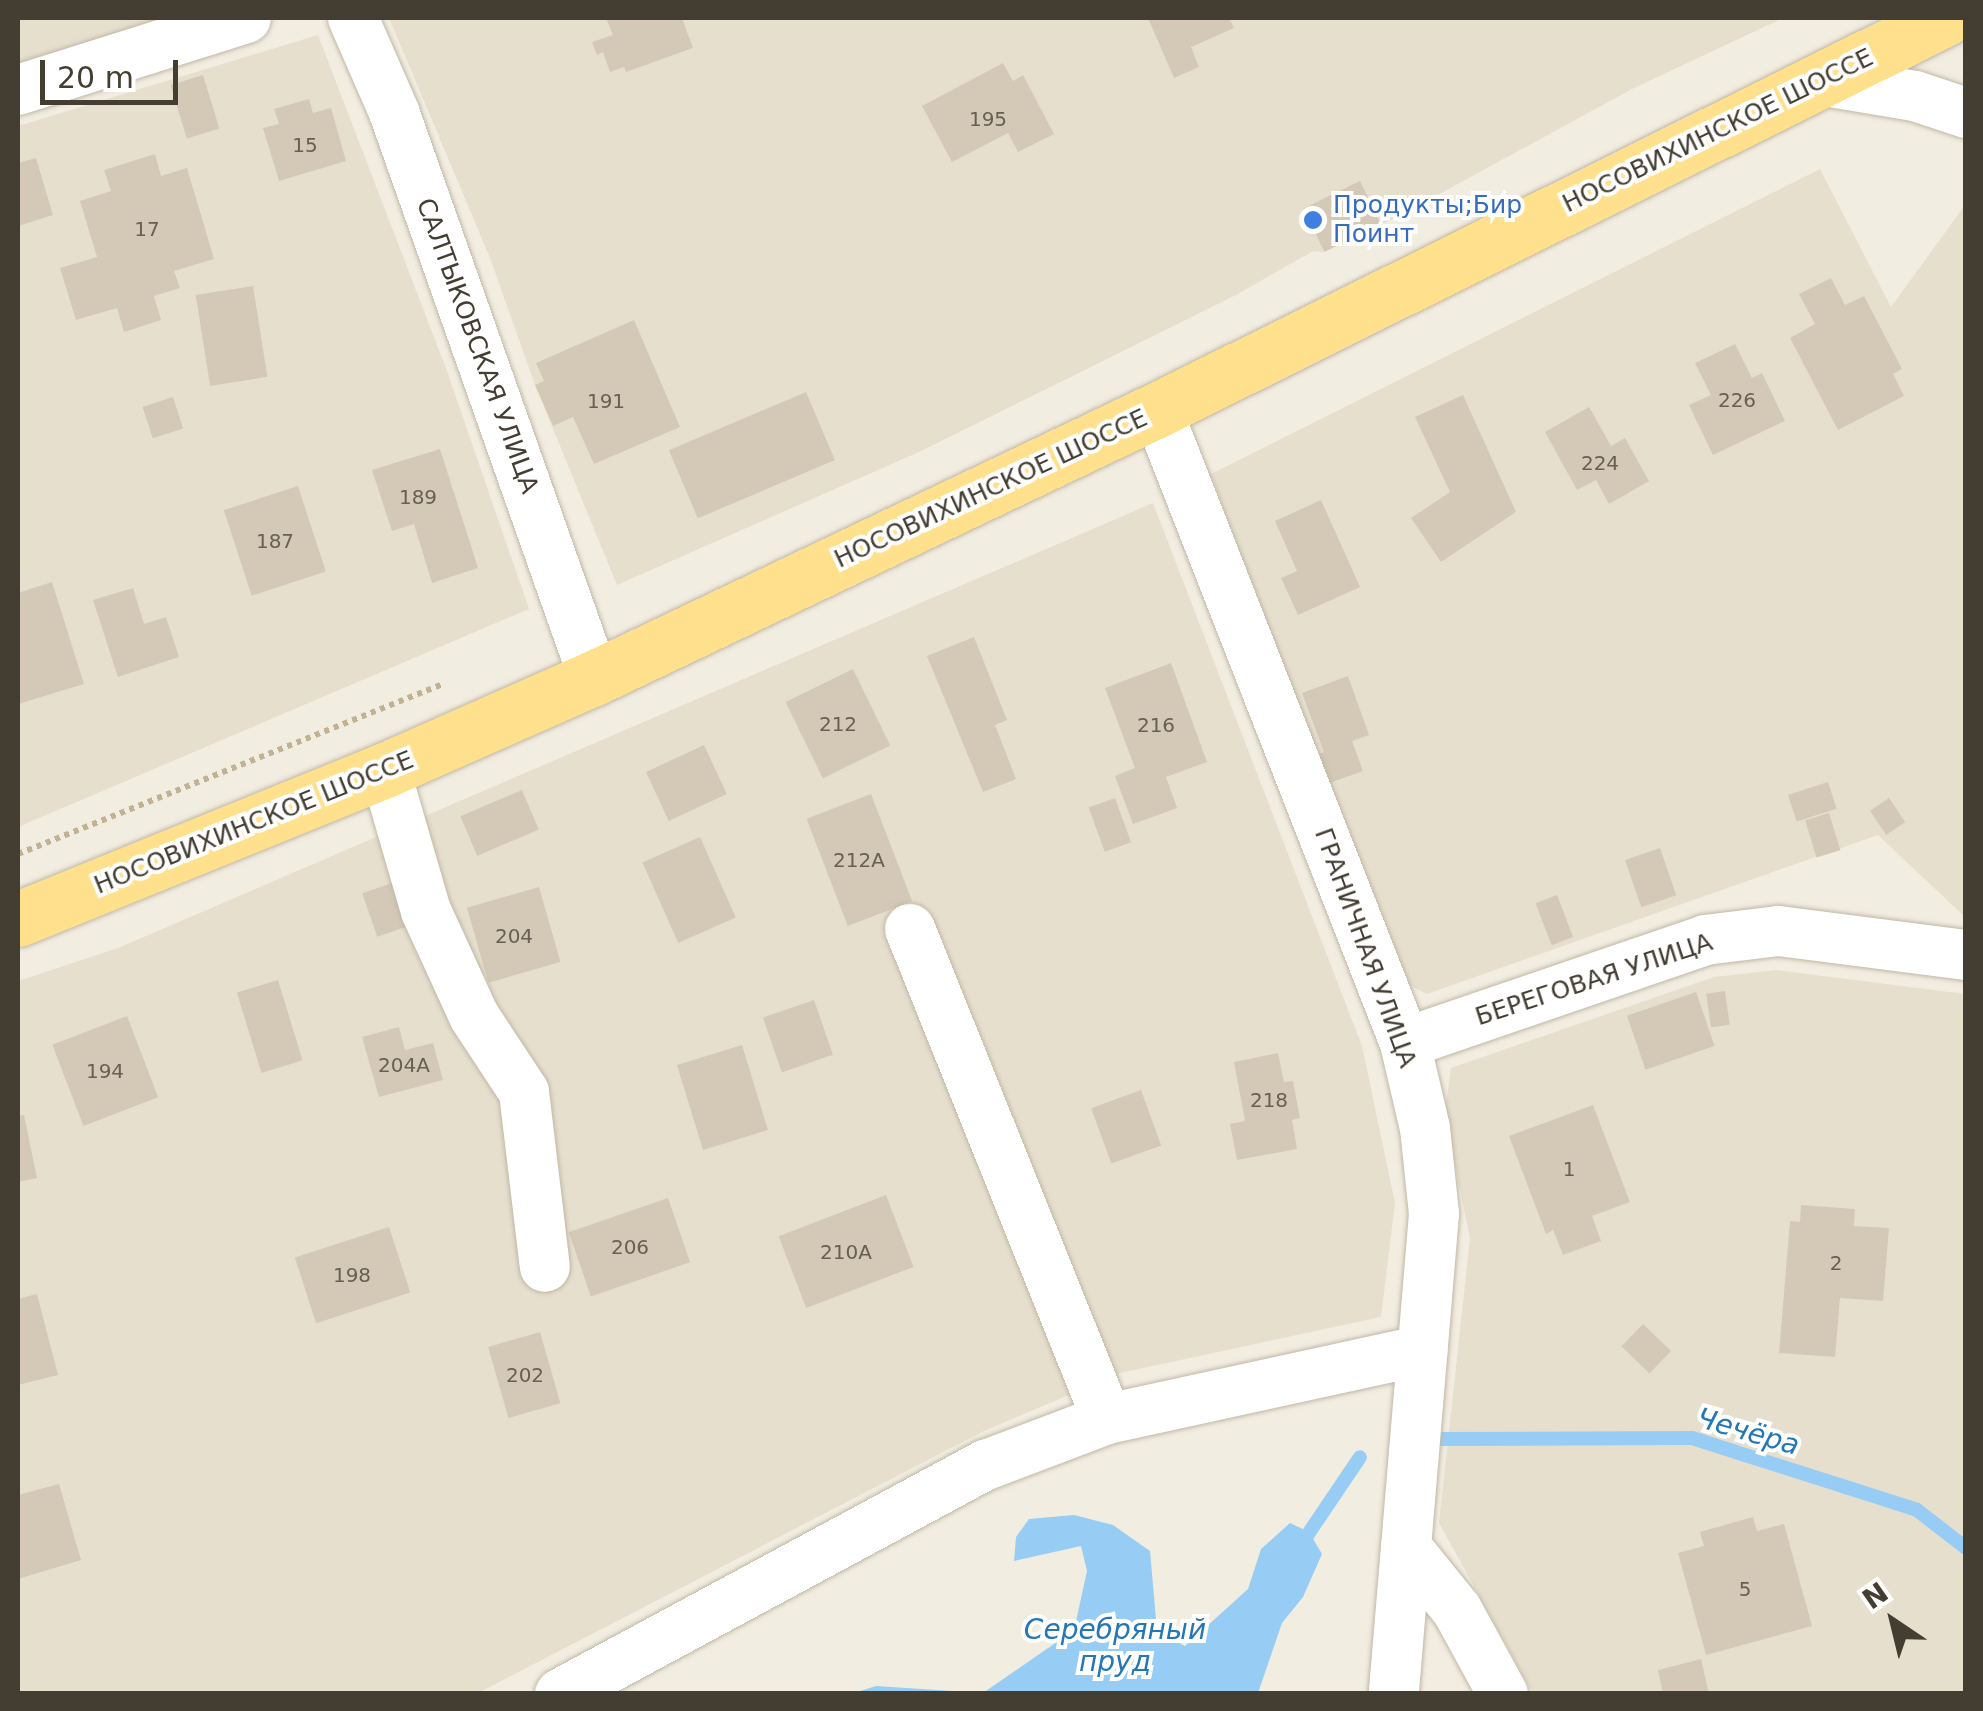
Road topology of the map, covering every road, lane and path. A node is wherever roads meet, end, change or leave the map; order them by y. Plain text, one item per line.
1 (246, 18) edge
2 (353, 18) edge
3 (1946, 18) edge
4 (1819, 80) junction
5 (18, 90) edge
6 (1966, 113) edge
7 (1157, 410) junction
8 (594, 678) junction
9 (452, 681) dead end
10 (385, 770) junction
11 (18, 854) edge
12 (18, 918) edge
13 (910, 929) dead end
14 (1966, 955) edge
15 (1405, 1043) junction
16 (545, 1267) dead end
17 (1423, 1350) junction
18 (1107, 1419) junction
19 (1406, 1547) junction
20 (560, 1694) edge
21 (1394, 1694) edge
22 (1503, 1694) edge

1 - 5 street
2 - 8 street, САЛТЫКОВСКАЯ УЛИЦА
3 - 4 main road, НОСОВИХИНСКОЕ ШОССЕ
4 - 6 street
4 - 7 main road, НОСОВИХИНСКОЕ ШОССЕ
7 - 8 main road, НОСОВИХИНСКОЕ ШОССЕ
7 - 15 street, ГРАНИЧНАЯ УЛИЦА
8 - 10 main road, НОСОВИХИНСКОЕ ШОССЕ
9 - 11 path
10 - 12 main road, НОСОВИХИНСКОЕ ШОССЕ
10 - 16 street
13 - 18 street
14 - 15 street, БЕРЕГОВАЯ УЛИЦА
15 - 17 street, ГРАНИЧНАЯ УЛИЦА
17 - 18 street
17 - 19 street, ГРАНИЧНАЯ УЛИЦА
18 - 20 street
19 - 21 street, ГРАНИЧНАЯ УЛИЦА
19 - 22 street

